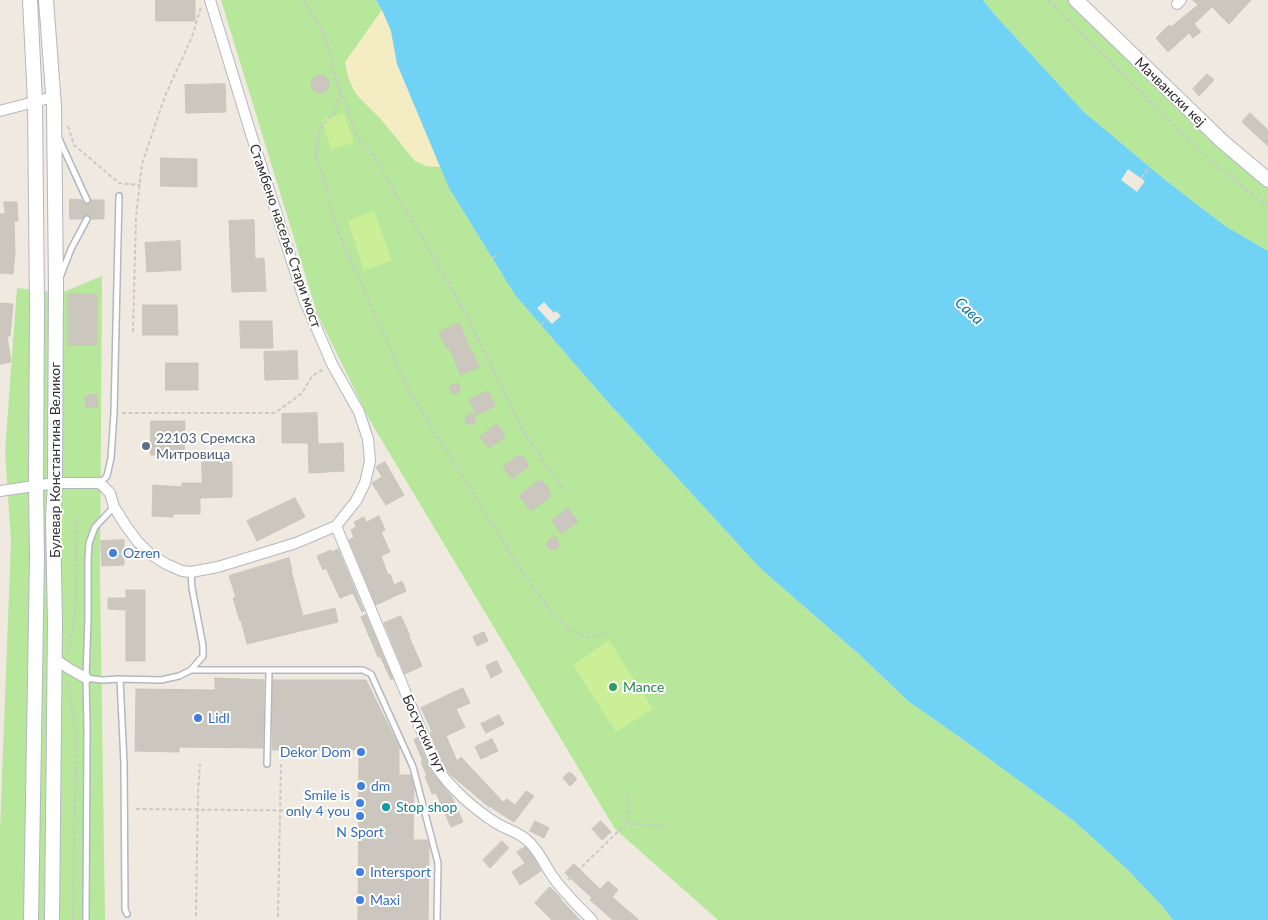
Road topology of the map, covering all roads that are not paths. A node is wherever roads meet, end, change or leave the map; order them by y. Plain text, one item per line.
1 (30, 0) edge
2 (46, 0) edge
3 (210, 0) edge
4 (1076, 0) edge
5 (53, 97) junction
6 (35, 102) junction
7 (0, 111) edge
8 (60, 122) junction
9 (1268, 180) edge
10 (119, 196) dead end
11 (87, 200) dead end
12 (87, 219) dead end
13 (56, 287) junction
14 (55, 483) junction
15 (100, 483) junction
16 (36, 487) junction
17 (0, 491) edge
18 (114, 507) junction
19 (336, 526) junction
20 (191, 572) junction
21 (54, 659) junction
22 (191, 670) junction
23 (269, 670) junction
24 (86, 678) junction
25 (120, 679) junction
26 (267, 764) dead end
27 (127, 914) dead end
28 (31, 920) edge
29 (52, 920) edge
30 (86, 920) edge
31 (437, 920) edge
32 (592, 920) edge

1 - 6 main road, Булевар Константина Великог
2 - 5 main road, Булевар Константина Великог
3 - 19 street, Стамбено насеље Стари мост
4 - 9 main road, Мачвански кеј
5 - 6 street
5 - 8 main road, Булевар Константина Великог
6 - 7 street
6 - 16 main road, Булевар Константина Великог
8 - 11 lane
8 - 13 main road, Булевар Константина Великог
10 - 15 lane
12 - 13 lane
13 - 14 main road, Булевар Константина Великог
14 - 15 street
14 - 16 street
14 - 21 main road, Булевар Константина Великог
15 - 18 street, Стамбено насеље Стари мост
16 - 17 street
16 - 28 main road, Булевар Константина Великог
18 - 20 street, Стамбено насеље Стари мост
18 - 24 lane
19 - 20 street, Стамбено насеље Стари мост
19 - 32 street, Босутски пут
20 - 22 lane
21 - 24 street
21 - 29 main road, Булевар Константина Великог
22 - 23 lane
22 - 25 lane
23 - 26 lane
23 - 31 lane
24 - 25 lane
24 - 30 lane
25 - 27 lane

